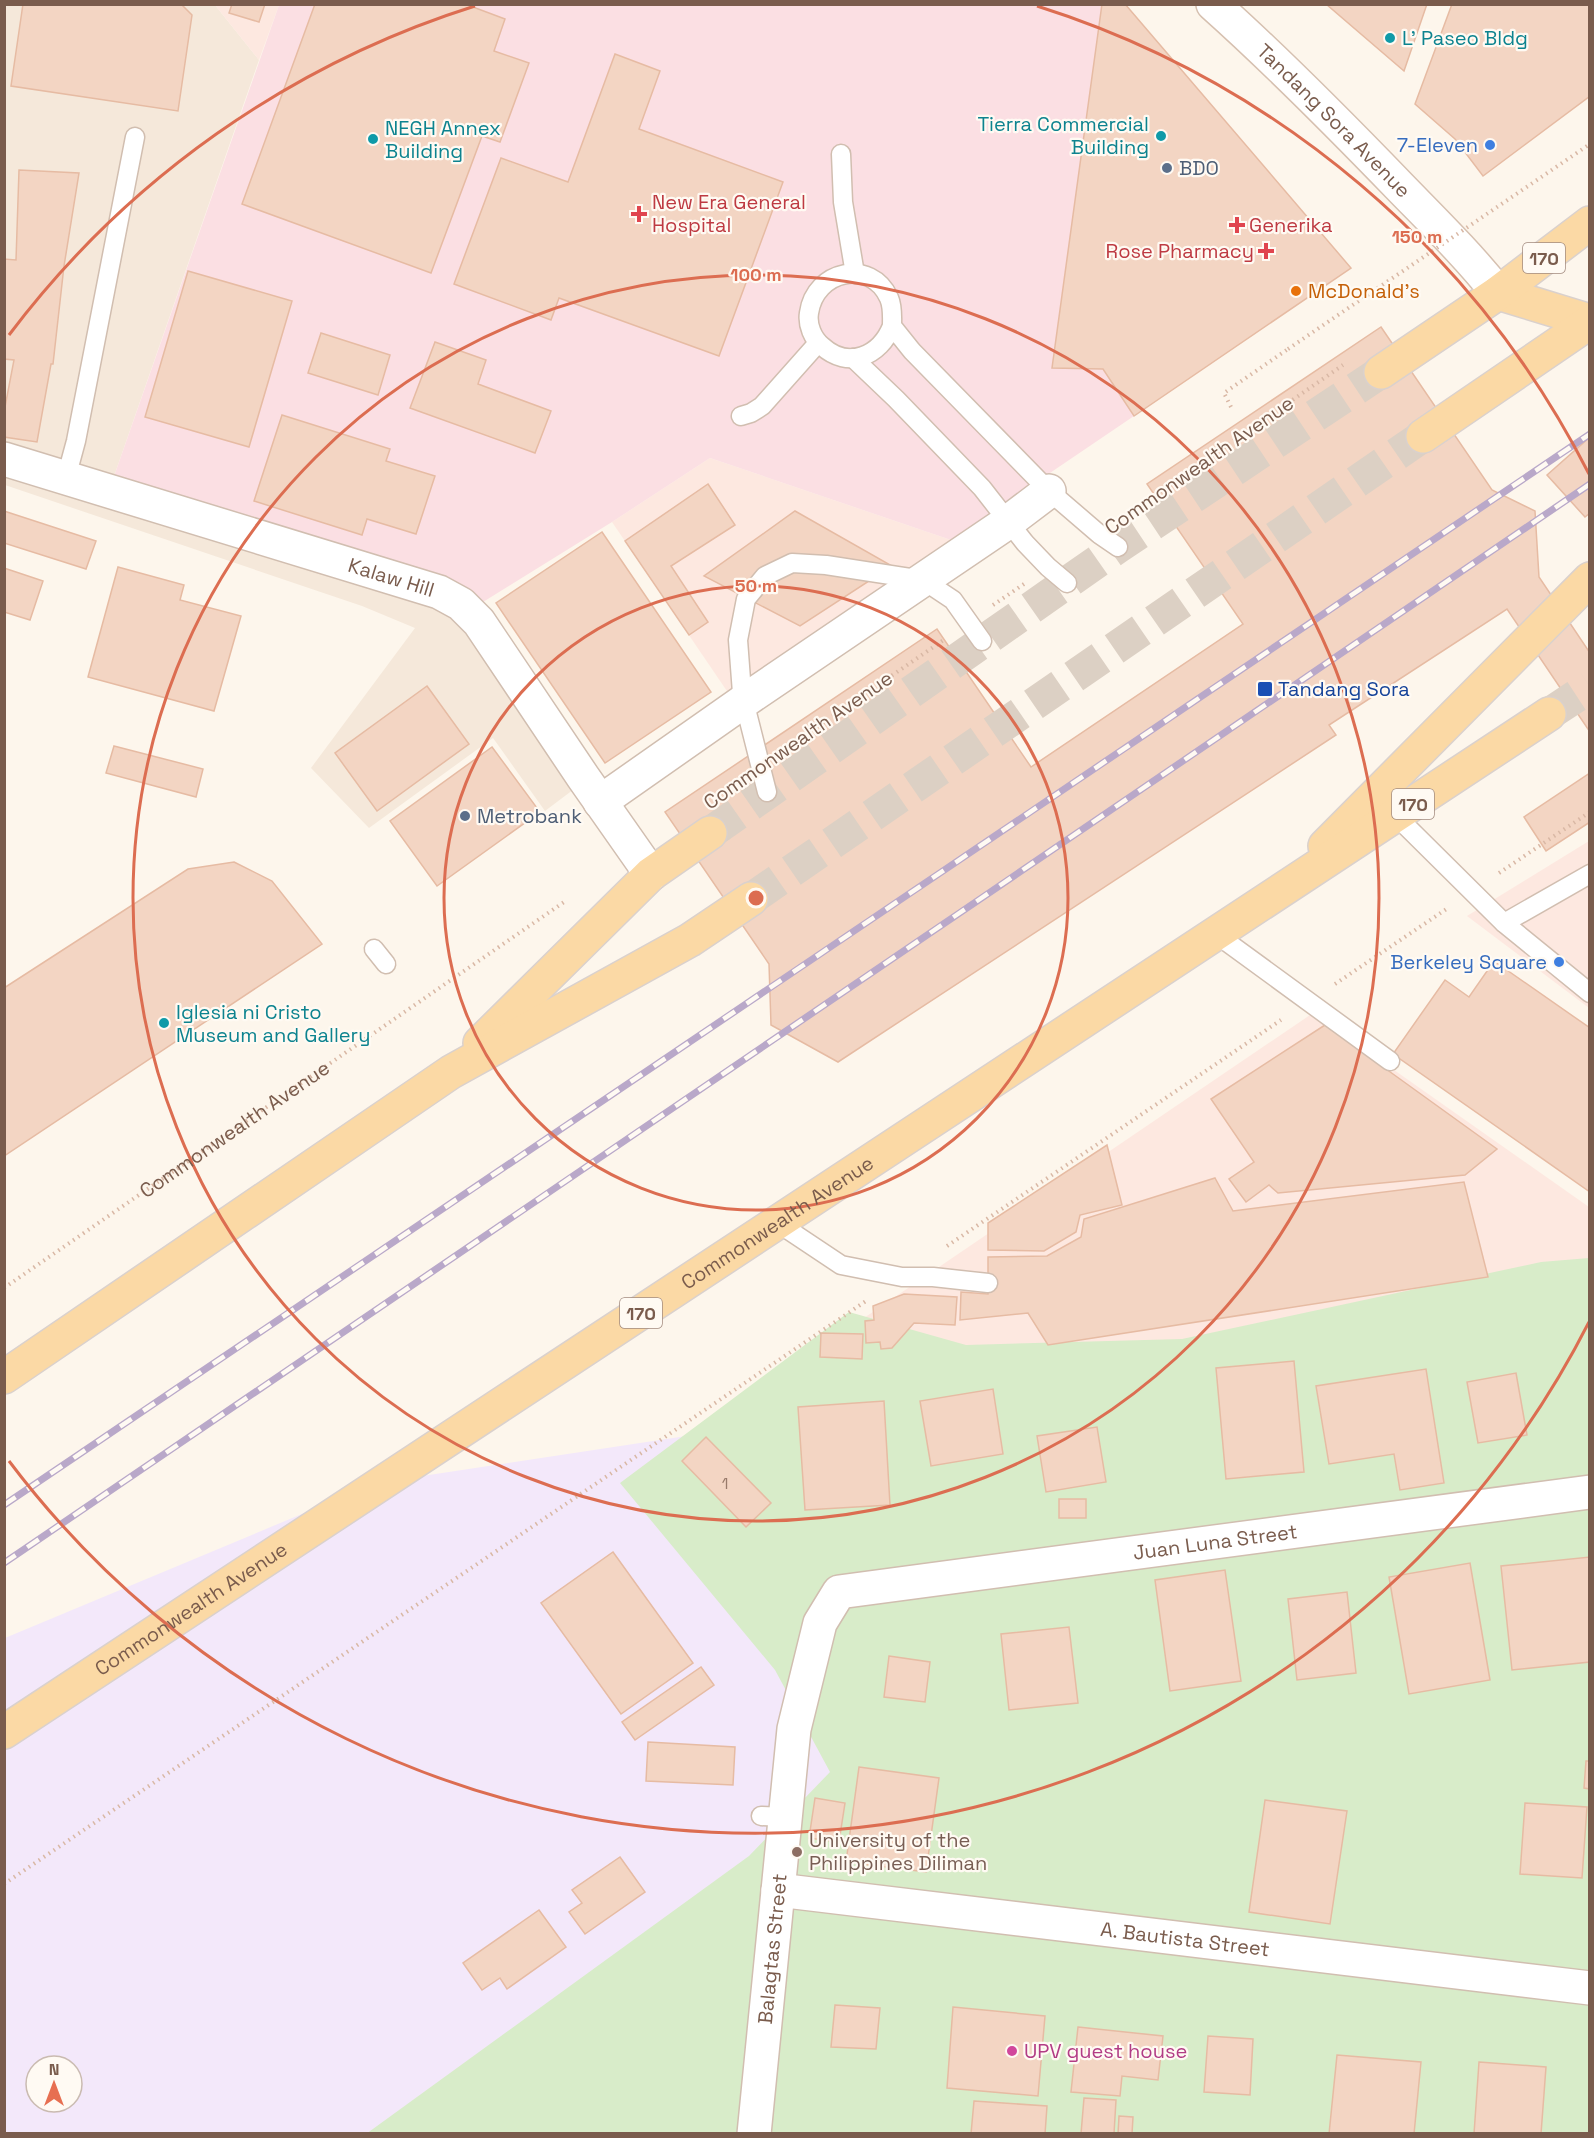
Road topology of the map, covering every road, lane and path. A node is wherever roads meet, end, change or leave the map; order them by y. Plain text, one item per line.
1 (1213, 4) edge
2 (135, 137) dead end
3 (1590, 144) edge
4 (841, 153) dead end
5 (1590, 223) edge
6 (1590, 245) edge
7 (855, 274) junction
8 (1498, 293) junction
9 (892, 326) junction
10 (1584, 329) edge
11 (818, 343) junction
12 (853, 358) junction
13 (1343, 364) dead end
14 (1381, 372) tunnel mouth
15 (1231, 406) dead end
16 (741, 416) dead end
17 (1423, 436) tunnel mouth
18 (4, 459) edge
19 (66, 477) junction
20 (1049, 491) junction
21 (1008, 522) junction
22 (1099, 534) junction
23 (1119, 547) dead end
24 (1048, 567) junction
25 (1590, 579) edge
26 (922, 580) junction
27 (1067, 583) dead end
28 (969, 622) junction
29 (982, 641) dead end
30 (744, 701) junction
31 (1549, 714) tunnel mouth
32 (761, 766) junction
33 (767, 792) dead end
34 (712, 799) dead end
35 (600, 802) junction
36 (1590, 812) edge
37 (1396, 816) junction
38 (710, 832) tunnel mouth
39 (651, 874) junction
40 (1590, 874) edge
41 (1472, 891) junction
42 (1278, 894) junction
43 (568, 899) dead end
44 (751, 899) tunnel mouth
45 (1504, 923) junction
46 (1216, 934) junction
47 (374, 949) dead end
48 (386, 964) dead end
49 (1590, 993) edge
50 (1308, 1002) junction
51 (1390, 1061) dead end
52 (451, 1072) junction
53 (778, 1223) junction
54 (902, 1276) junction
55 (988, 1283) dead end
56 (4, 1288) edge
57 (4, 1377) edge
58 (1590, 1492) edge
59 (839, 1592) joint
60 (4, 1732) edge
61 (4, 1884) edge
62 (778, 1890) junction
63 (1590, 1988) edge
64 (754, 2133) edge

1 - 8 street, Tandang Sora Avenue
2 - 19 lane
3 - 15 path, bridge
4 - 7 lane
5 - 8 main road, 170
6 - 8 main road, 170
7 - 9 lane
7 - 11 lane
8 - 10 main road
8 - 14 main road, 170
9 - 12 lane
9 - 20 lane
10 - 17 main road
11 - 12 lane
11 - 16 lane
12 - 21 lane
13 - 22 path, Commonwealth Avenue
18 - 19 street, Kalaw Hill
19 - 35 street, Kalaw Hill
20 - 21 street
20 - 22 lane
21 - 24 lane
21 - 26 street
22 - 23 lane
24 - 27 lane
24 - 28 path, Commonwealth Avenue
25 - 42 main road
26 - 28 lane
26 - 30 street
26 - 30 lane
28 - 29 lane
28 - 32 path, Commonwealth Avenue
30 - 32 lane
30 - 35 street
31 - 37 main road, Commonwealth Avenue / 170
32 - 33 lane
32 - 34 path, Commonwealth Avenue
35 - 39 street, Kalaw Hill
36 - 41 path
37 - 41 lane
37 - 42 main road, Commonwealth Avenue / 170
38 - 39 main road, Commonwealth Avenue
39 - 52 main road, Commonwealth Avenue
40 - 45 lane
41 - 45 lane
41 - 50 path
42 - 46 main road, Commonwealth Avenue / 170
43 - 56 path, Commonwealth Avenue
44 - 52 main road, Commonwealth Avenue
45 - 49 lane
46 - 50 lane
46 - 53 main road, Commonwealth Avenue / 170
47 - 48 lane
50 - 51 lane
50 - 54 path
52 - 57 main road, Commonwealth Avenue
53 - 54 lane
53 - 60 main road, Commonwealth Avenue / 170
54 - 55 lane
54 - 61 path
58 - 59 street, Juan Luna Street
59 - 62 street, Balagtas Street
62 - 63 street, A. Bautista Street
62 - 64 street, Balagtas Street

